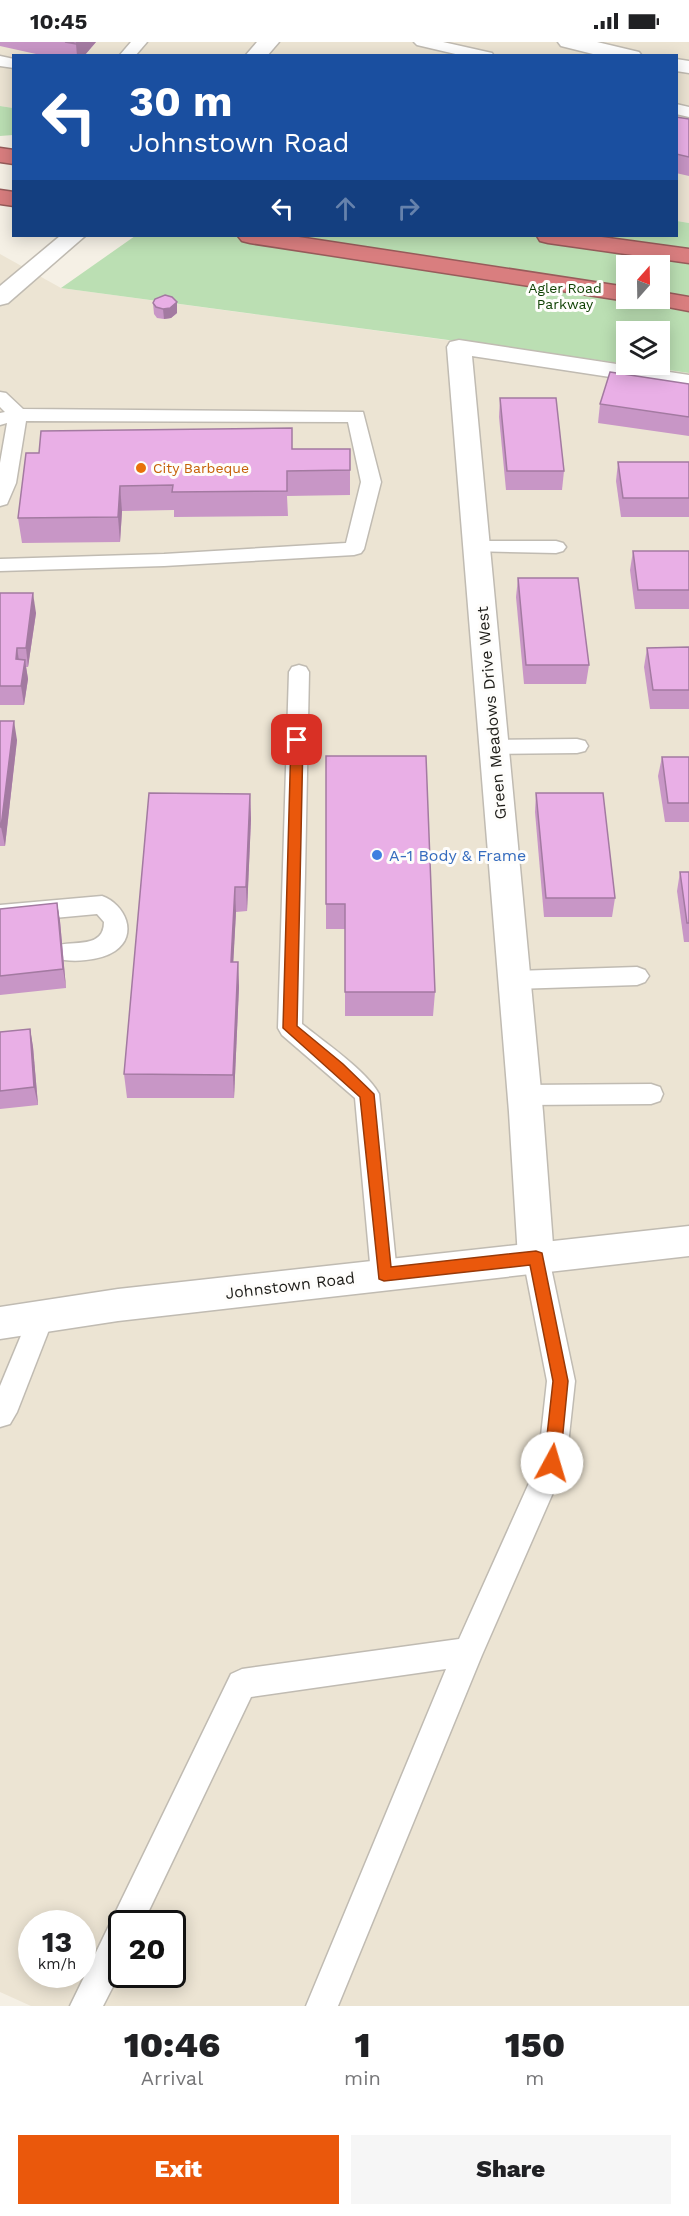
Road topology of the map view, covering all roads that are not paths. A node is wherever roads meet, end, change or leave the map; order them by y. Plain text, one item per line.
1 (139, 42) edge
2 (269, 42) edge
3 (568, 42) edge
4 (417, 44) edge
5 (451, 49) edge
6 (603, 53) edge
7 (128, 54) edge
8 (257, 54) edge
9 (476, 54) edge
10 (71, 237) edge
11 (256, 237) edge
12 (555, 237) edge
13 (689, 256) edge
14 (616, 292) edge
15 (0, 298) edge
16 (670, 301) edge
17 (689, 304) edge
18 (689, 382) edge
19 (0, 397) edge
20 (9, 417) edge
21 (0, 500) edge
22 (477, 547) junction
23 (556, 547) dead end
24 (0, 565) edge
25 (299, 672) dead end
26 (577, 746) dead end
27 (494, 747) junction
28 (0, 914) edge
29 (63, 952) edge
30 (637, 976) dead end
31 (515, 980) junction
32 (651, 1094) dead end
33 (525, 1095) junction
34 (689, 1241) edge
35 (536, 1258) junction
36 (384, 1274) junction
37 (41, 1317) junction
38 (0, 1323) edge
39 (0, 1415) edge
40 (468, 1652) junction
41 (132, 1910) edge
42 (108, 1961) edge
43 (86, 2006) edge
44 (322, 2006) edge

1 - 7 lane
2 - 8 street
3 - 6 street
4 - 5 lane
5 - 9 lane
10 - 15 street
11 - 14 highway
12 - 13 highway
16 - 17 highway
18 - 22 street, Green Meadows Drive West
19 - 20 lane
20 - 21 lane
20 - 24 lane
22 - 23 lane
22 - 27 street, Green Meadows Drive West
25 - 36 lane
26 - 27 lane
27 - 31 street, Green Meadows Drive West
28 - 29 lane
30 - 31 lane
31 - 33 street, Green Meadows Drive West
32 - 33 lane
33 - 35 street, Green Meadows Drive West
34 - 35 street, Johnstown Road
35 - 36 street, Johnstown Road
35 - 40 lane
36 - 37 street, Johnstown Road
37 - 38 street, Johnstown Road
37 - 39 lane
40 - 41 lane
40 - 44 lane
42 - 43 lane

